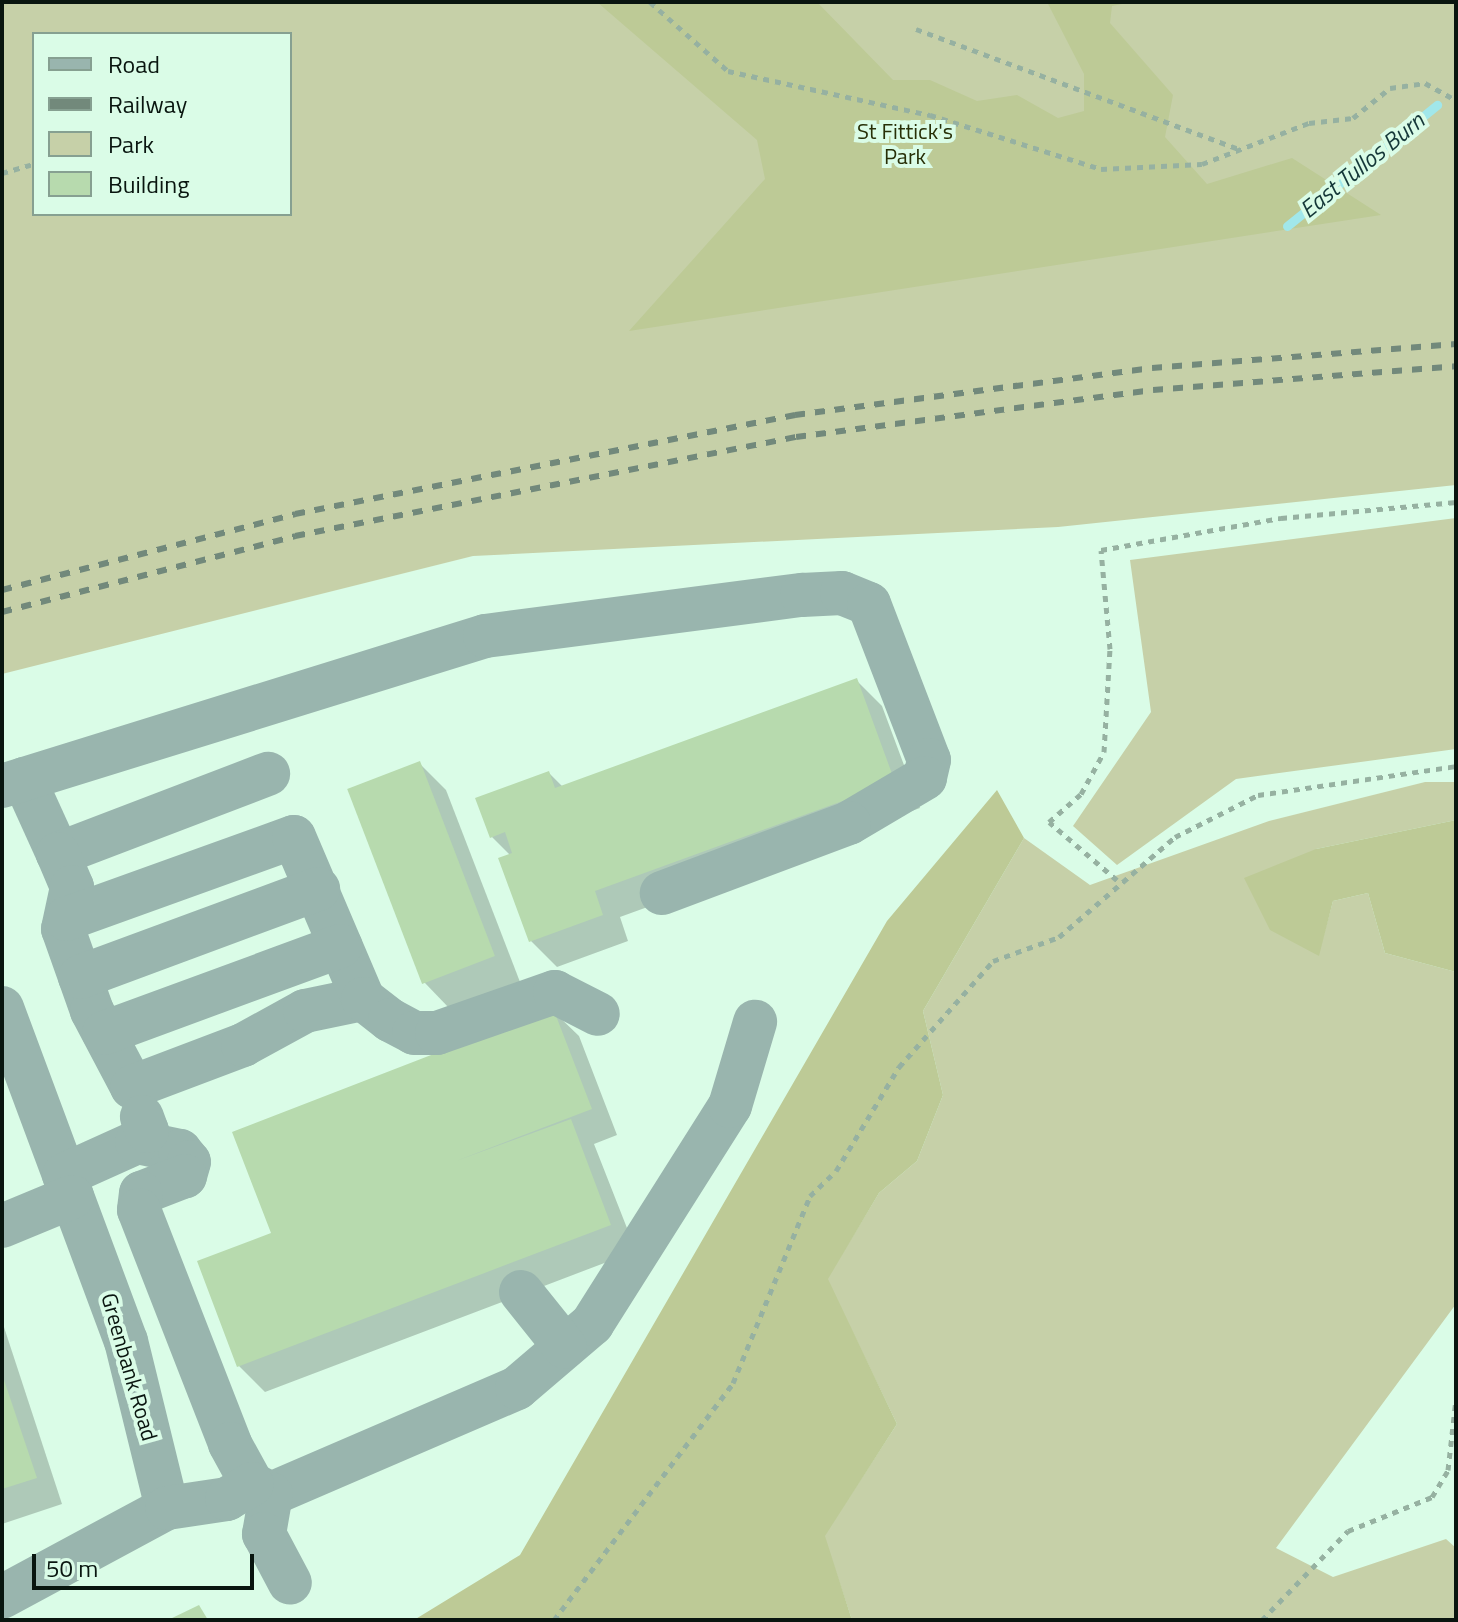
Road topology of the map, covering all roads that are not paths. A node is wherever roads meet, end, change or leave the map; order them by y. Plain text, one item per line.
1 (268, 774) dead end
2 (13, 782) edge
3 (58, 854) junction
4 (318, 889) junction
5 (662, 893) dead end
6 (66, 919) junction
7 (341, 946) junction
8 (80, 977) junction
9 (363, 999) junction
10 (2, 1008) edge
11 (598, 1014) dead end
12 (755, 1022) dead end
13 (104, 1033) junction
14 (13, 1072) edge
15 (132, 1087) junction
16 (137, 1142) junction
17 (68, 1186) junction
18 (2, 1226) edge
19 (521, 1292) dead end
20 (565, 1347) junction
21 (261, 1489) junction
22 (167, 1508) junction
23 (290, 1583) dead end
24 (2, 1597) edge

1 - 3 street
2 - 3 street
2 - 5 street
3 - 6 street
4 - 6 street
4 - 7 street
4 - 8 street
6 - 8 street
7 - 9 street
7 - 13 street
8 - 13 street
9 - 11 street
9 - 15 street
10 - 14 street, Greenbank Road
12 - 20 street
13 - 15 street
14 - 17 street, Greenbank Road
15 - 16 street
16 - 17 street
16 - 21 street
17 - 18 street
17 - 22 street, Greenbank Road
19 - 20 street
20 - 21 street
21 - 22 street
21 - 23 street
22 - 24 street

